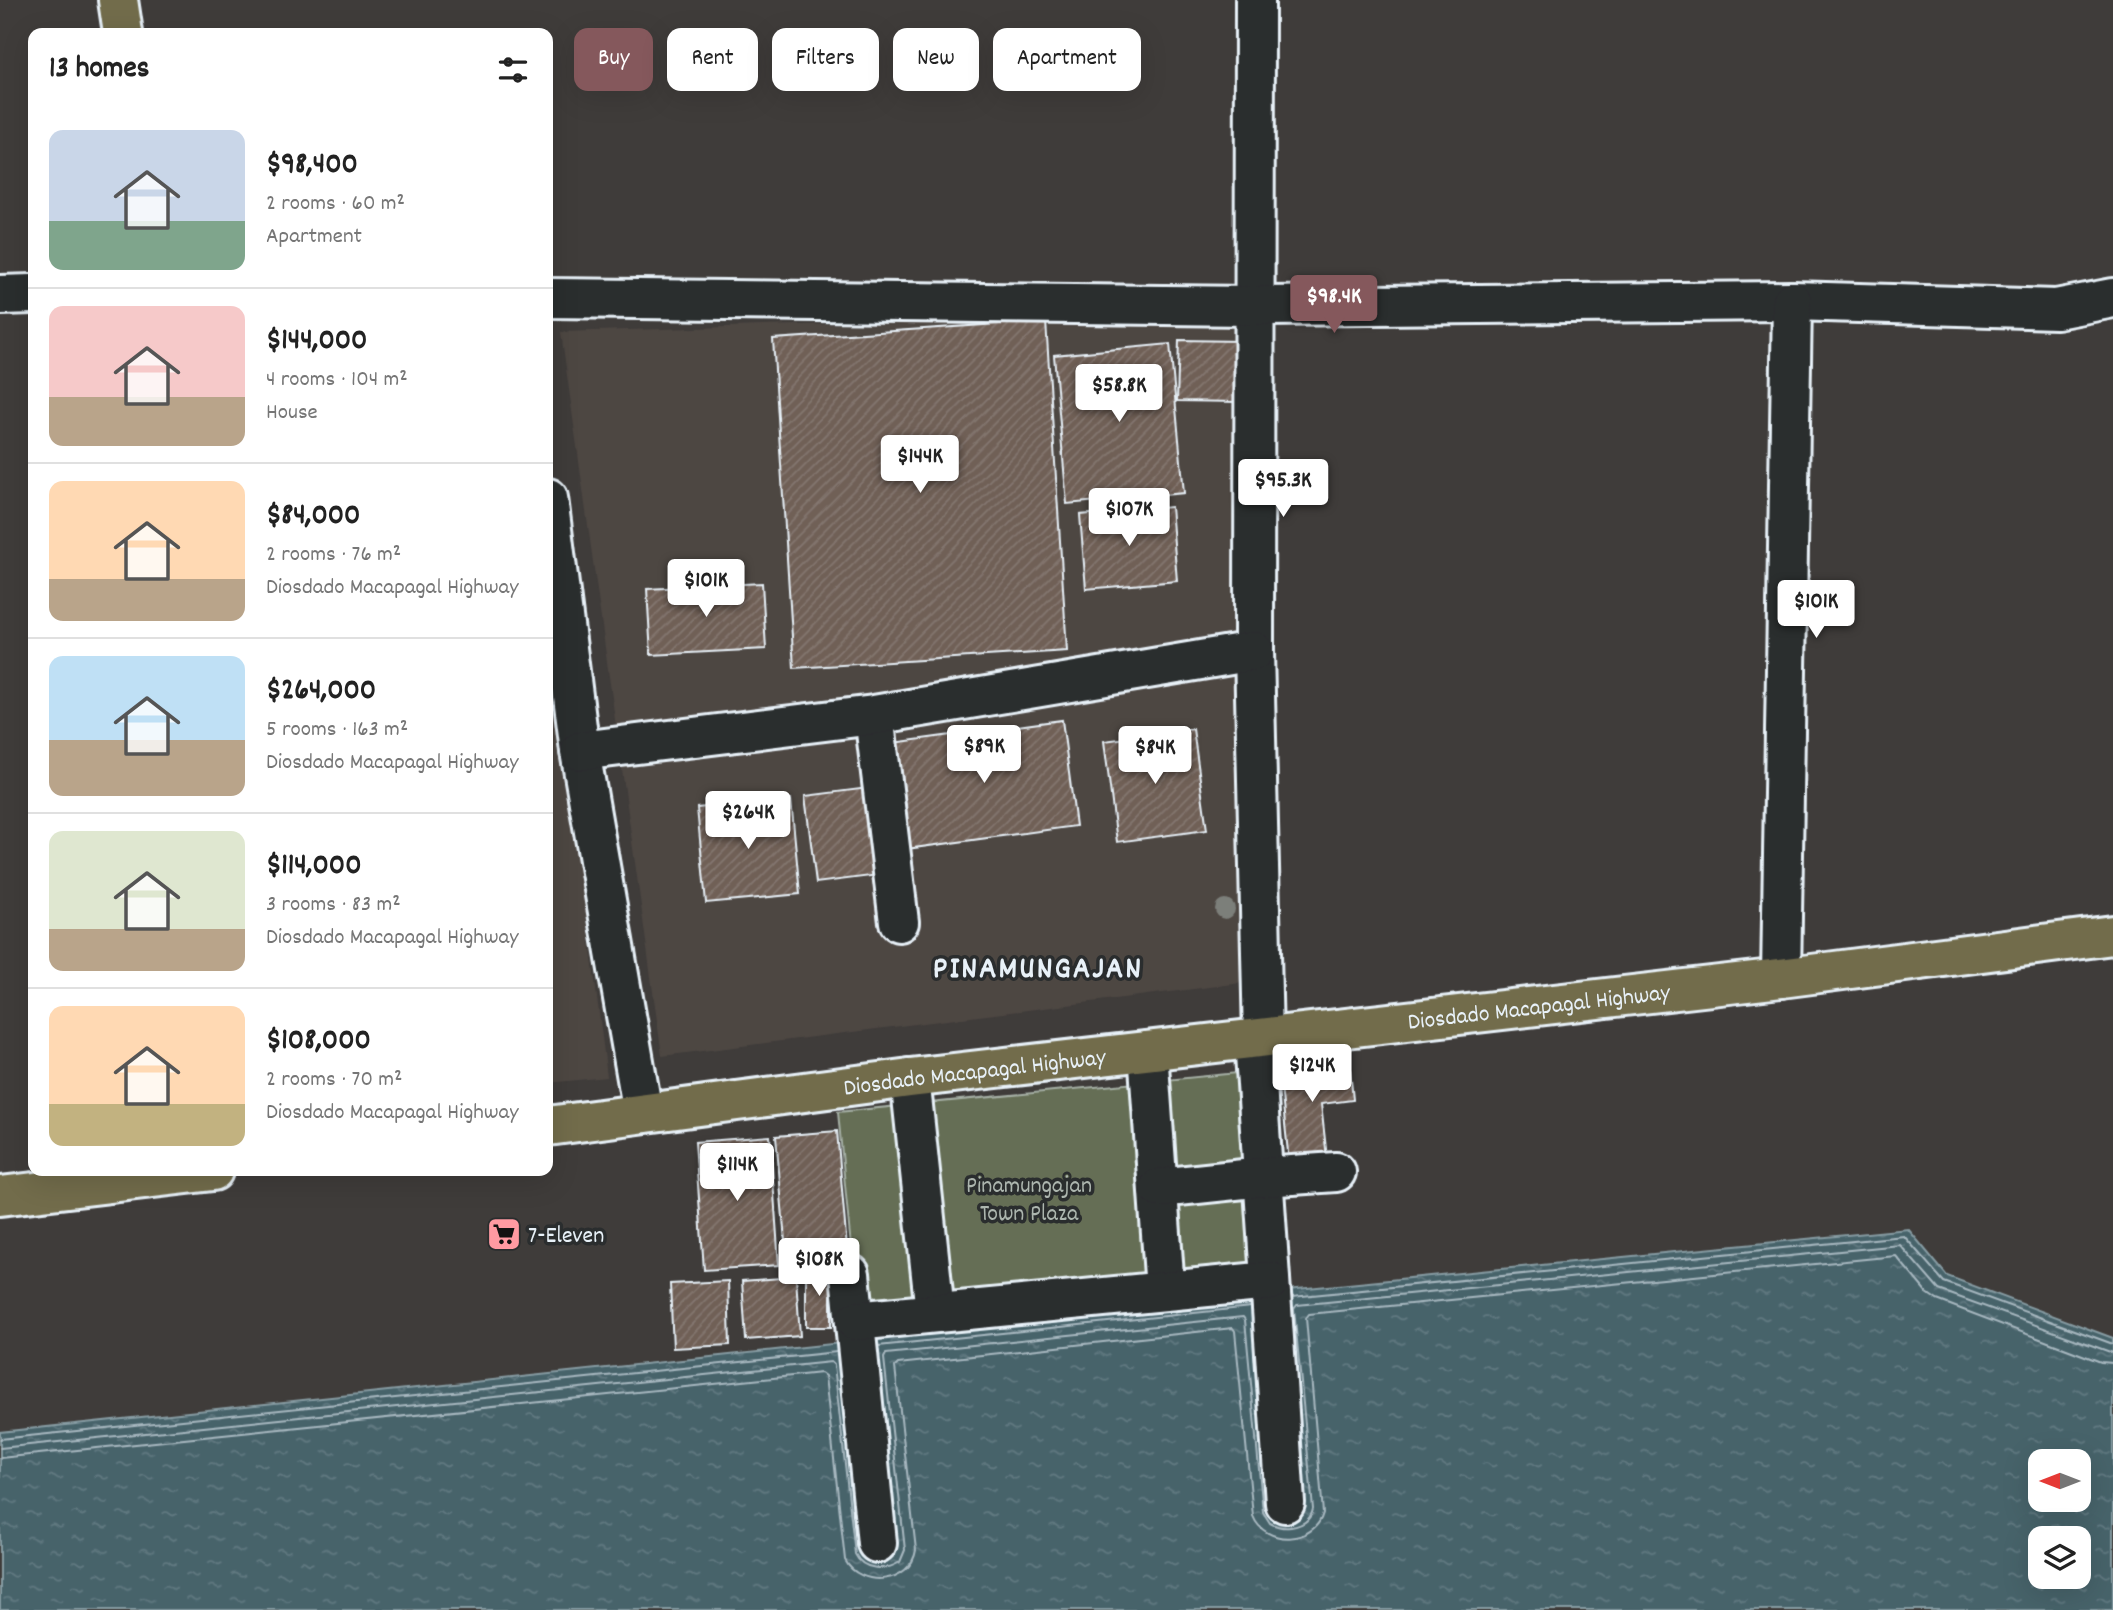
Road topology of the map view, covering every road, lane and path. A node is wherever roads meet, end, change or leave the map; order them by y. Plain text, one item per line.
1 (118, 0) edge
2 (1255, 0) edge
3 (122, 28) edge
4 (28, 294) edge
5 (0, 295) edge
6 (553, 298) edge
7 (2113, 298) edge
8 (1792, 301) junction
9 (1253, 306) junction
10 (553, 538) edge
11 (1254, 651) junction
12 (874, 715) junction
13 (580, 751) junction
14 (900, 922) dead end
15 (2113, 935) edge
16 (1781, 978) junction
17 (1258, 1038) junction
18 (1148, 1051) junction
19 (910, 1078) junction
20 (643, 1113) junction
21 (553, 1125) edge
22 (1336, 1172) dead end
23 (168, 1176) edge
24 (1263, 1177) junction
25 (1159, 1188) junction
26 (0, 1196) edge
27 (850, 1274) dead end
28 (1270, 1281) junction
29 (1165, 1290) junction
30 (934, 1312) junction
31 (855, 1321) junction
32 (1285, 1503) dead end
33 (877, 1543) dead end

1 - 3 main road
2 - 9 street
4 - 5 street
6 - 9 street
7 - 8 street
8 - 9 street
8 - 16 street
9 - 11 street
10 - 13 street
11 - 12 street
11 - 17 street
12 - 13 street
12 - 14 street
13 - 20 street
15 - 16 main road, Diosdado Macapagal Highway
16 - 17 main road, Diosdado Macapagal Highway
17 - 18 main road, Diosdado Macapagal Highway
17 - 24 street
18 - 19 main road, Diosdado Macapagal Highway
18 - 25 street
19 - 20 main road, Diosdado Macapagal Highway
19 - 30 street
20 - 21 main road, Diosdado Macapagal Highway
22 - 24 street
23 - 26 main road
24 - 25 street
24 - 28 street
25 - 29 street
27 - 31 street
28 - 29 street
28 - 32 street
29 - 30 street
30 - 31 street
31 - 33 street

